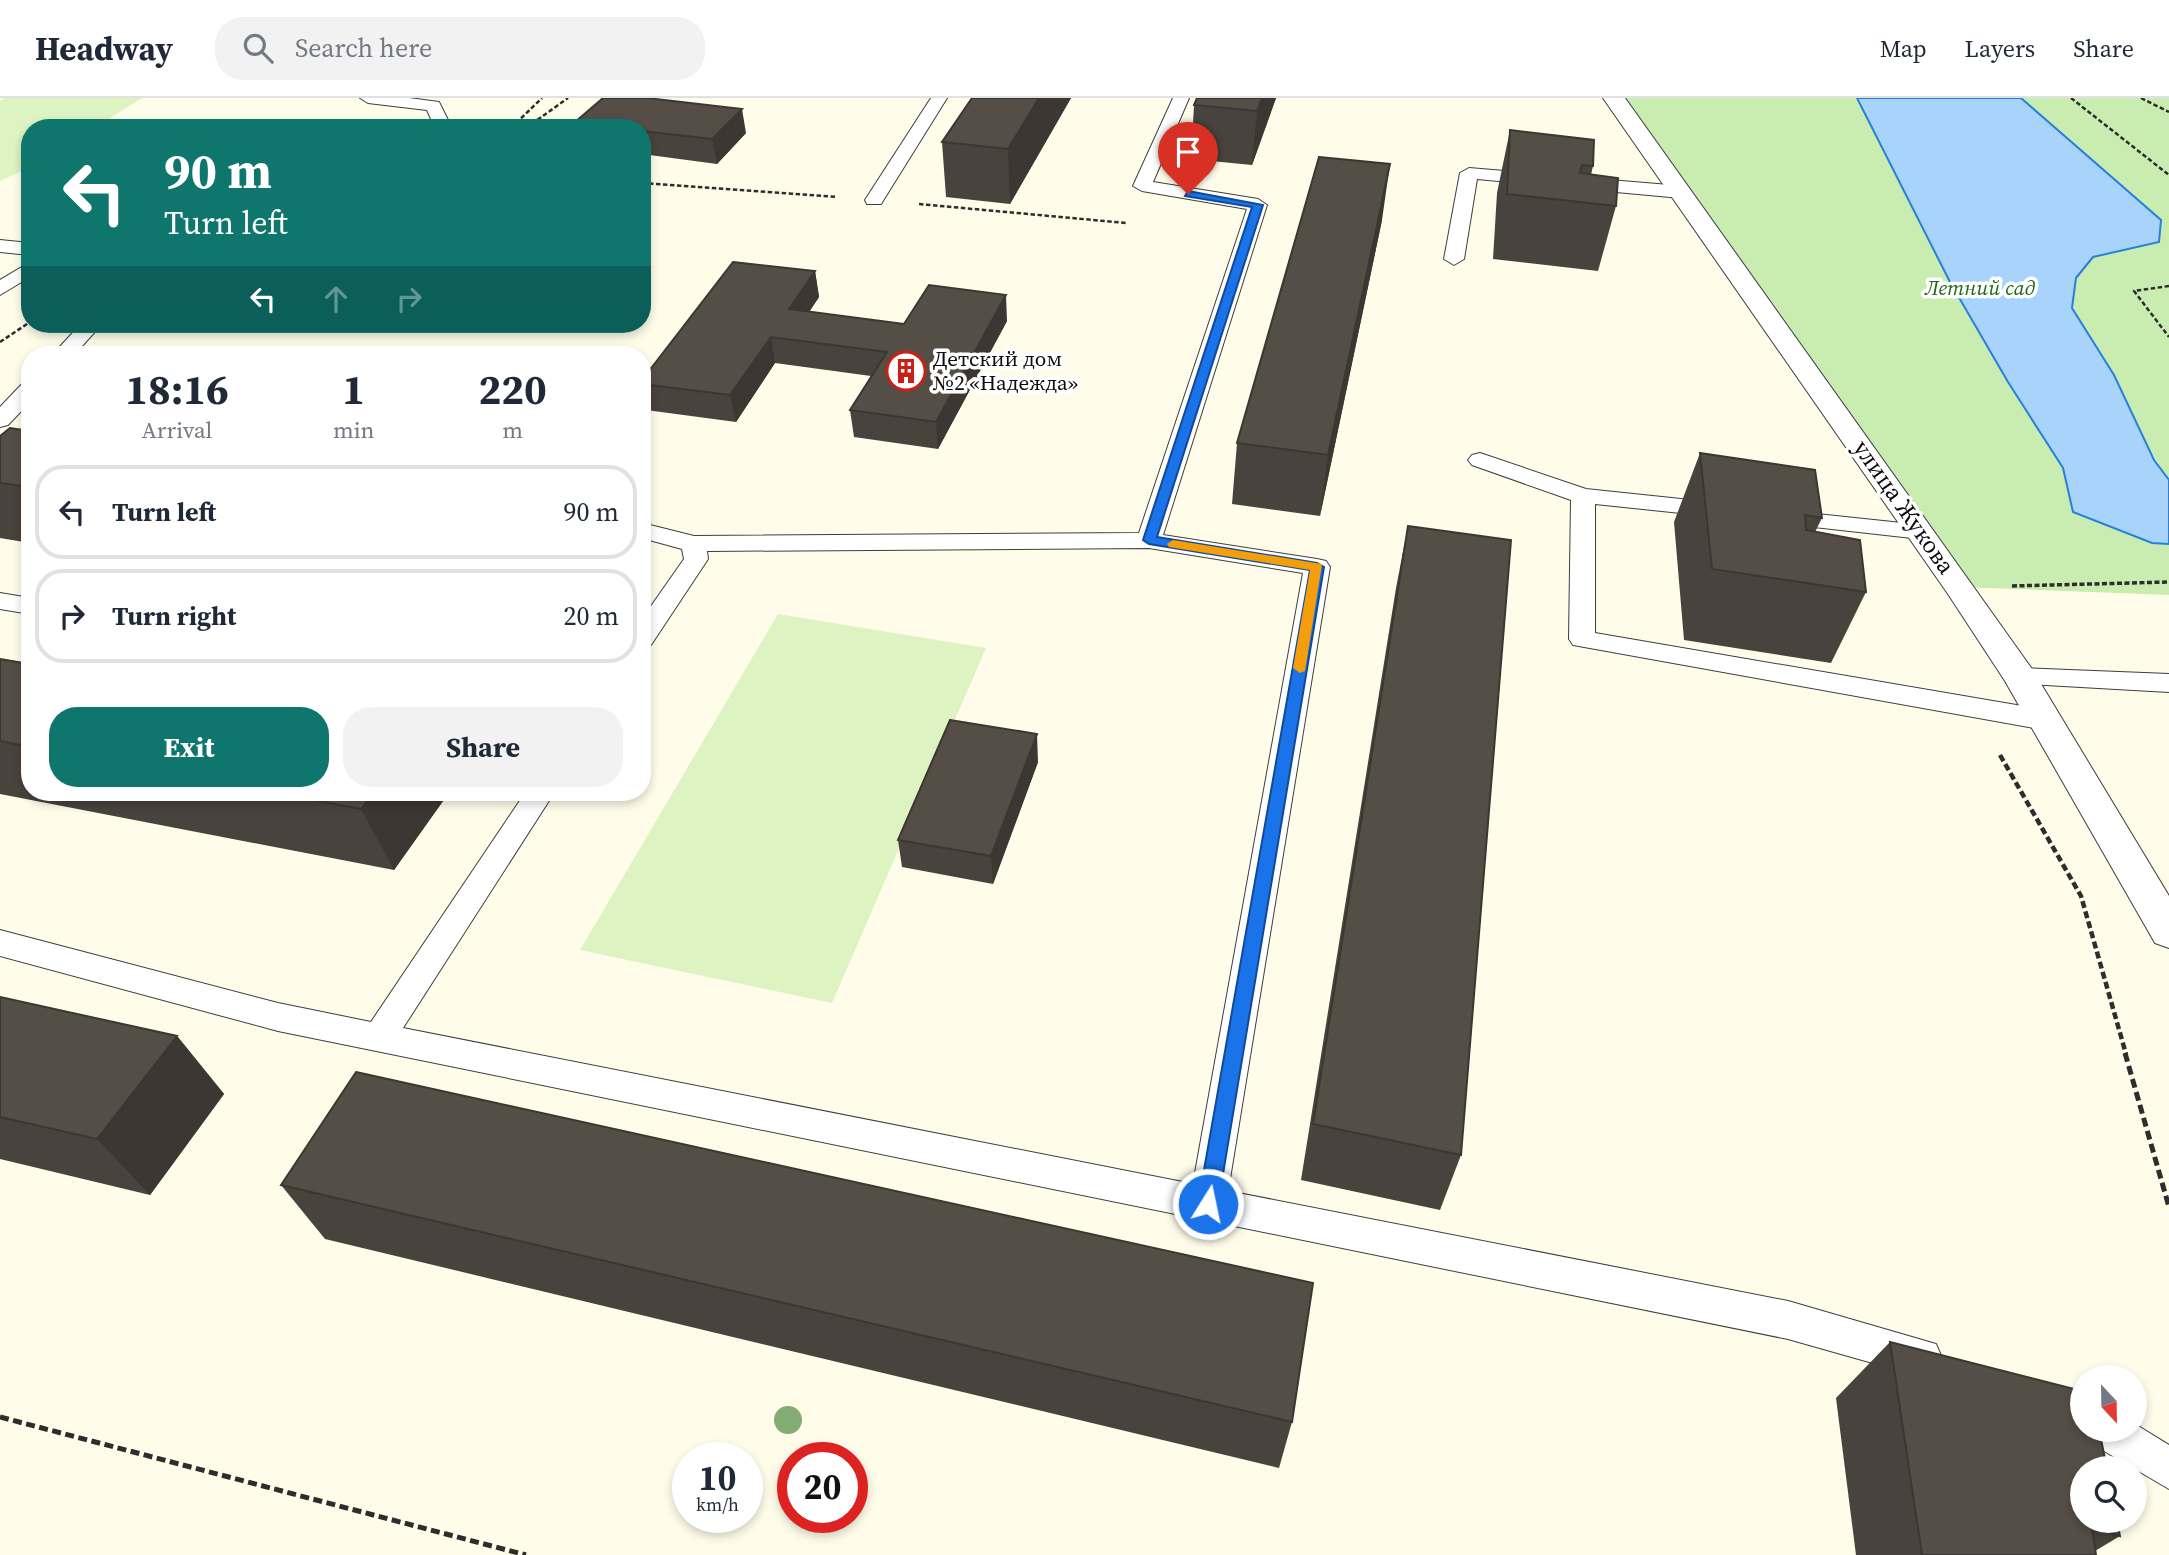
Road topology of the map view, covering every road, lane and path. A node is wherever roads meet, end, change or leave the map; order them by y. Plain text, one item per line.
1 (368, 98) edge
2 (542, 98) edge
3 (568, 98) edge
4 (939, 98) edge
5 (1181, 98) edge
6 (1614, 98) edge
7 (2071, 98) edge
8 (2141, 98) edge
9 (2169, 112) edge
10 (440, 119) edge
11 (520, 119) edge
12 (539, 119) edge
13 (2169, 175) edge
14 (651, 184) edge
15 (1681, 192) junction
16 (874, 200) junction
17 (1137, 224) dead end
18 (0, 246) edge
19 (21, 248) edge
20 (1454, 259) dead end
21 (21, 274) edge
22 (2169, 286) edge
23 (0, 289) edge
24 (21, 328) edge
25 (83, 333) edge
26 (2169, 337) edge
27 (0, 342) edge
28 (71, 346) edge
29 (21, 399) edge
30 (0, 421) edge
31 (21, 424) edge
32 (1480, 460) dead end
33 (1583, 496) junction
34 (651, 532) edge
35 (1921, 532) junction
36 (1149, 540) junction
37 (694, 544) junction
38 (2169, 582) edge
39 (1960, 587) junction
40 (0, 601) edge
41 (21, 604) edge
42 (651, 626) edge
43 (2020, 677) junction
44 (2169, 682) edge
45 (1973, 707) junction
46 (2045, 720) junction
47 (535, 801) edge
48 (2169, 932) edge
49 (0, 943) edge
50 (378, 1038) junction
51 (1208, 1204) junction
52 (2169, 1207) edge
53 (1956, 1368) edge
54 (0, 1417) edge
55 (2126, 1442) edge
56 (2169, 1468) edge
57 (526, 1555) edge

1 - 10 lane
2 - 11 path
3 - 12 path
4 - 16 lane
5 - 36 lane
6 - 15 street, улица Жукова
7 - 13 path
8 - 9 path
14 - 16 path
15 - 20 lane
15 - 35 street, улица Жукова
16 - 17 path
18 - 19 lane
21 - 23 lane
22 - 26 path
24 - 27 path
25 - 28 lane
29 - 30 lane
30 - 31 lane
32 - 33 lane
33 - 35 lane
33 - 45 lane
34 - 37 lane
35 - 39 street, улица Жукова
36 - 37 lane
36 - 51 lane
37 - 42 lane
38 - 39 path
39 - 43 street, улица Жукова
40 - 41 lane
43 - 44 lane
43 - 46 street, улица Жукова
45 - 46 lane
45 - 52 path
46 - 48 street, улица Жукова
47 - 50 lane
49 - 50 lane
50 - 51 lane
51 - 53 lane
54 - 57 path
55 - 56 lane

